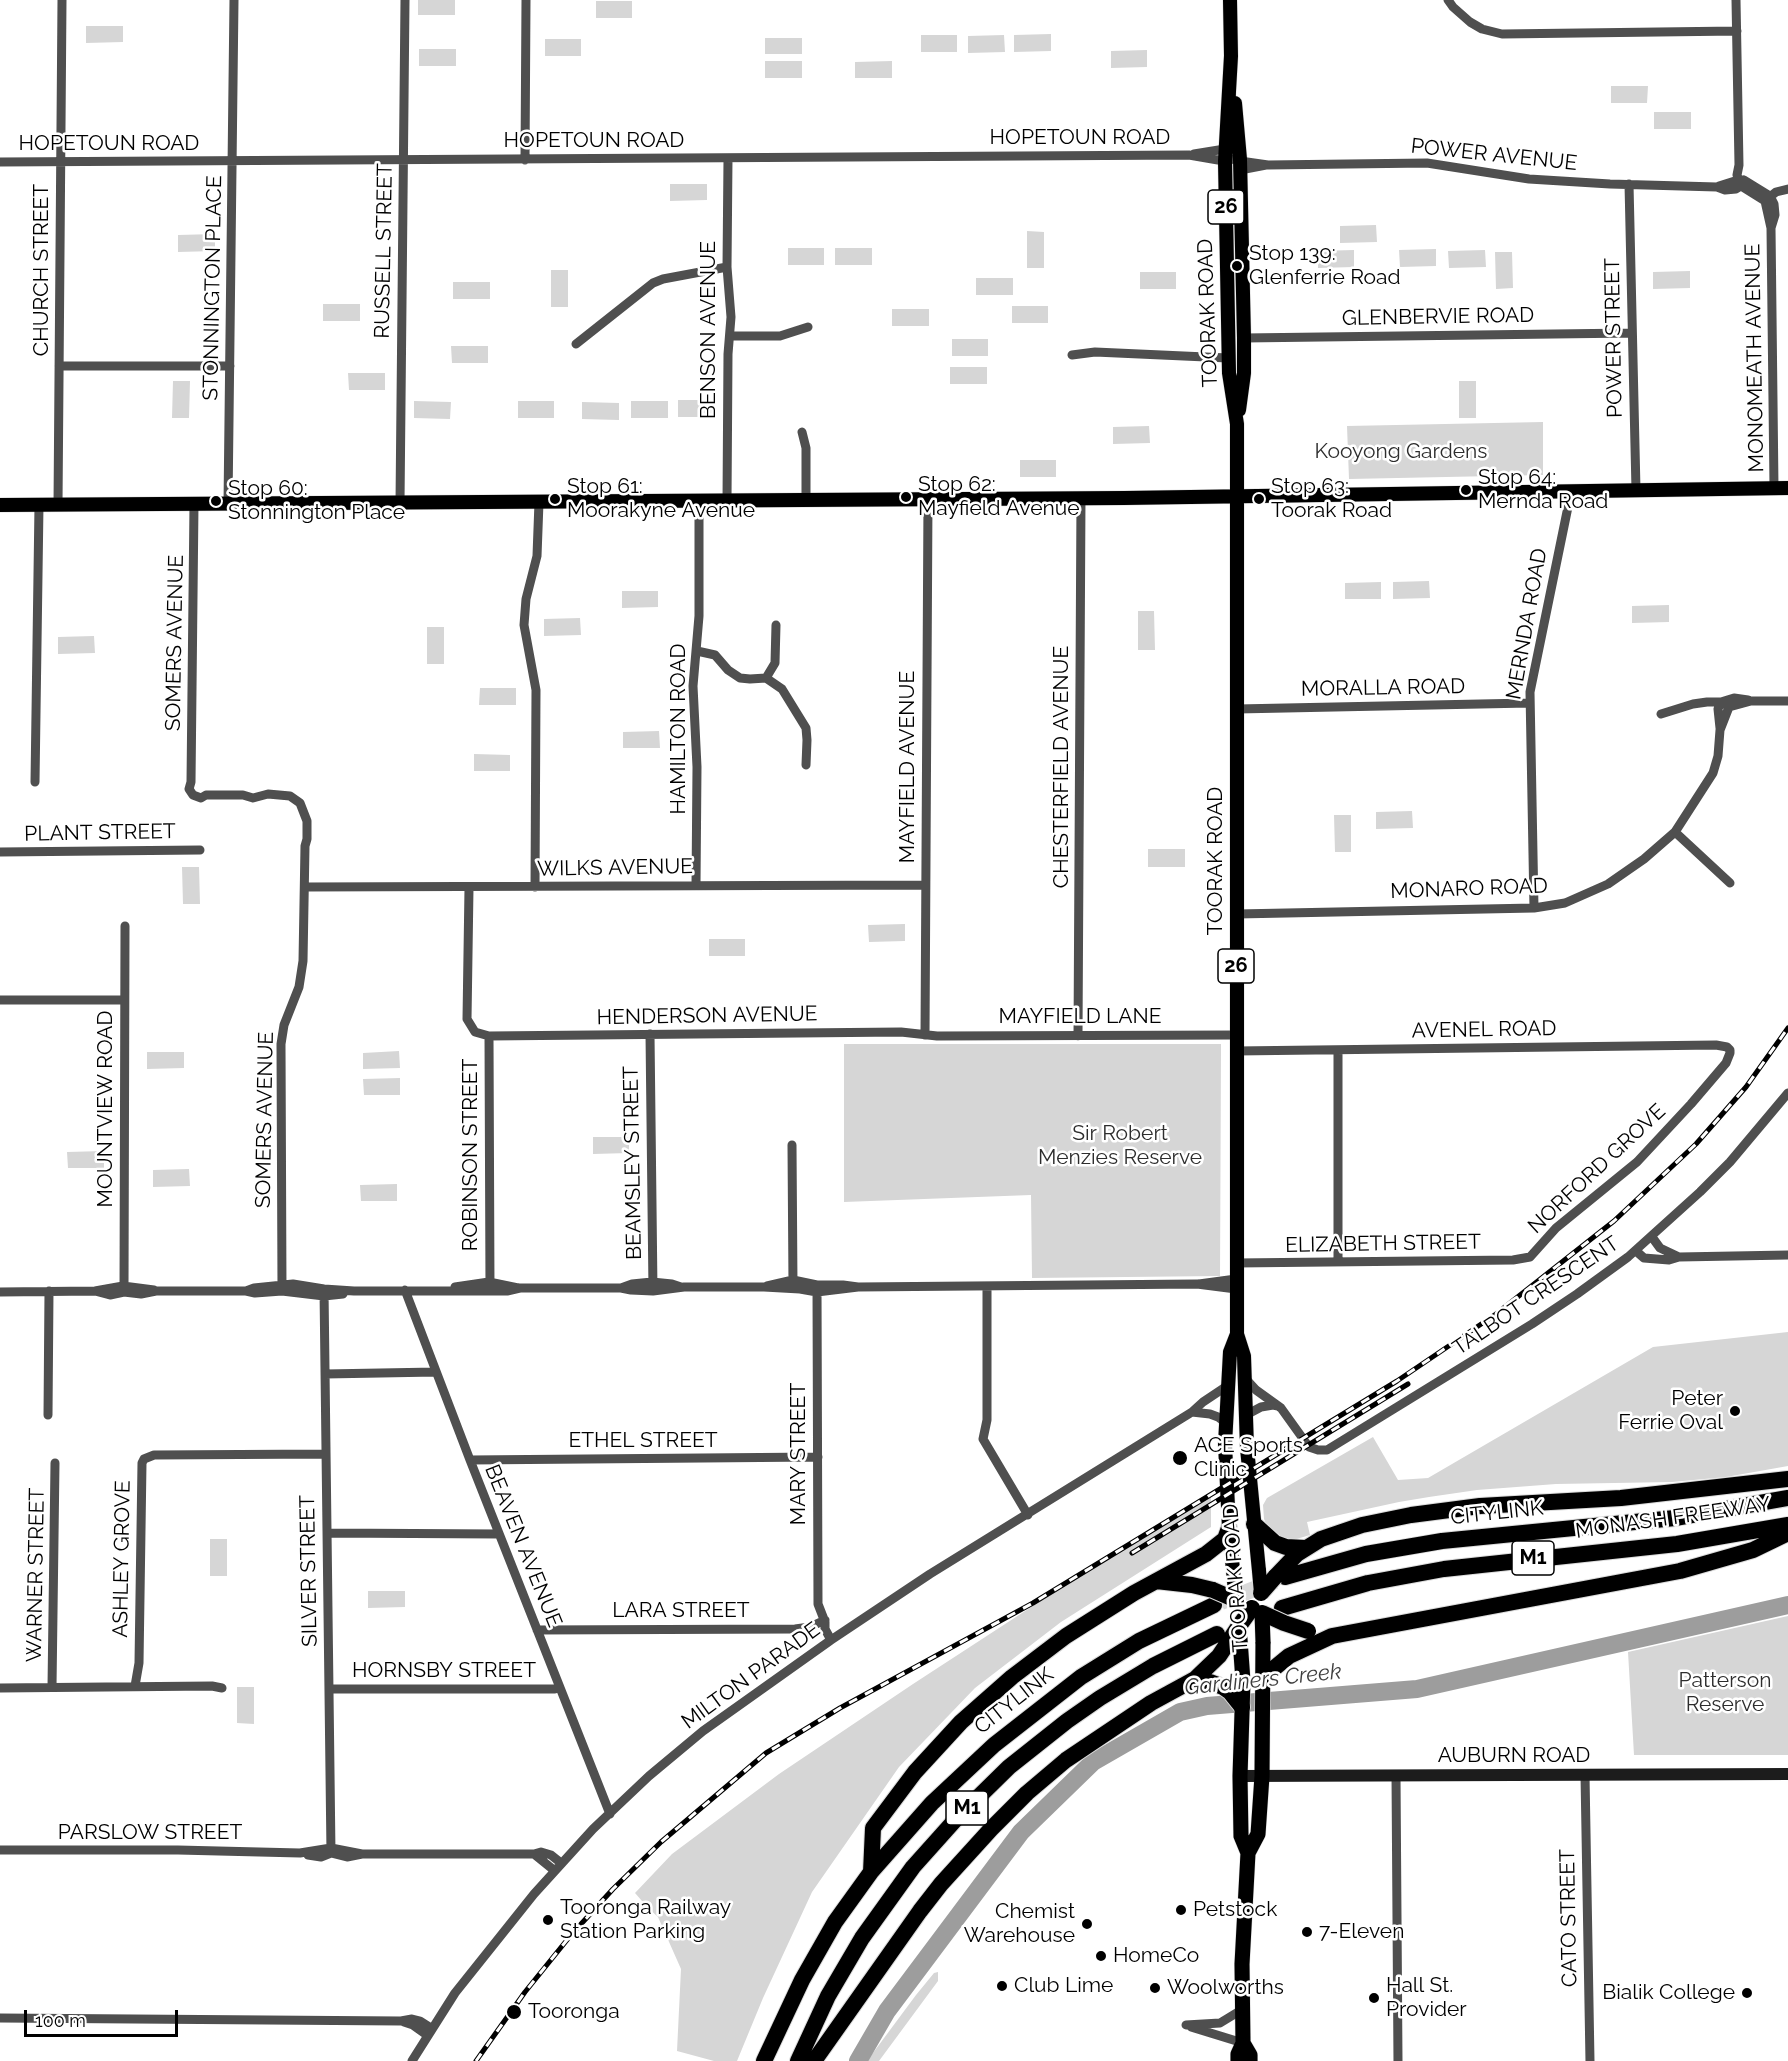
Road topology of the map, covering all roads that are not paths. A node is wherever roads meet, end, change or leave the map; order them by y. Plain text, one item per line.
1 (62, 0) edge
2 (234, 0) edge
3 (405, 0) edge
4 (526, 0) edge
5 (1230, 0) edge
6 (1448, 0) edge
7 (1736, 0) edge
8 (1737, 31) junction
9 (1230, 56) junction
10 (1225, 155) junction
11 (728, 159) junction
12 (1240, 159) junction
13 (525, 160) junction
14 (403, 161) junction
15 (0, 162) edge
16 (61, 162) junction
17 (232, 162) junction
18 (1741, 182) junction
19 (1629, 184) junction
20 (1788, 189) edge
21 (1768, 199) junction
22 (727, 267) junction
23 (808, 327) dead end
24 (1632, 333) junction
25 (730, 336) junction
26 (1244, 338) junction
27 (576, 344) dead end
28 (1072, 355) dead end
29 (1228, 358) junction
30 (59, 366) junction
31 (230, 366) junction
32 (1237, 424) junction
33 (802, 432) dead end
34 (1781, 488) edge
35 (1636, 490) junction
36 (1569, 491) junction
37 (1238, 496) junction
38 (1081, 498) junction
39 (928, 499) junction
40 (806, 500) junction
41 (699, 501) junction
42 (727, 501) junction
43 (539, 502) junction
44 (400, 503) junction
45 (194, 504) junction
46 (228, 504) junction
47 (0, 505) edge
48 (39, 505) junction
49 (57, 505) junction
50 (776, 625) dead end
51 (697, 651) junction
52 (766, 678) junction
53 (1788, 701) edge
54 (1529, 703) junction
55 (1725, 704) junction
56 (1237, 709) junction
57 (1661, 714) dead end
58 (806, 765) dead end
59 (35, 782) dead end
60 (1675, 832) junction
61 (200, 850) dead end
62 (0, 852) edge
63 (1730, 883) dead end
64 (696, 885) junction
65 (926, 885) junction
66 (304, 887) junction
67 (535, 887) junction
68 (469, 888) junction
69 (1534, 908) junction
70 (1237, 914) junction
71 (125, 926) dead end
72 (124, 999) junction
73 (0, 1000) edge
74 (650, 1034) junction
75 (925, 1035) junction
76 (1078, 1035) junction
77 (1236, 1035) junction
78 (489, 1036) junction
79 (1338, 1050) junction
80 (1730, 1050) joint
81 (1236, 1051) junction
82 (1788, 1093) edge
83 (792, 1145) dead end
84 (1652, 1238) junction
85 (1636, 1251) junction
86 (1788, 1255) edge
87 (1530, 1257) joint
88 (1679, 1257) junction
89 (1338, 1262) junction
90 (1236, 1263) junction
91 (793, 1284) junction
92 (1236, 1284) junction
93 (490, 1287) junction
94 (653, 1287) junction
95 (282, 1288) junction
96 (124, 1289) junction
97 (817, 1289) junction
98 (987, 1289) junction
99 (405, 1290) junction
100 (49, 1291) junction
101 (0, 1292) edge
102 (324, 1293) junction
103 (1237, 1334) junction
104 (436, 1372) junction
105 (325, 1374) junction
106 (1245, 1378) junction
107 (1227, 1386) junction
108 (1280, 1407) junction
109 (1192, 1412) junction
110 (48, 1415) dead end
111 (1246, 1415) junction
112 (1226, 1423) junction
113 (326, 1454) junction
114 (818, 1457) junction
115 (470, 1460) junction
116 (55, 1463) dead end
117 (1788, 1479) edge
118 (1788, 1498) edge
119 (1028, 1515) junction
120 (1254, 1524) junction
121 (1788, 1526) edge
122 (1229, 1528) junction
123 (327, 1533) junction
124 (1788, 1533) edge
125 (499, 1534) junction
126 (1305, 1548) junction
127 (1285, 1577) tunnel mouth
128 (1156, 1581) junction
129 (1261, 1593) junction
130 (1214, 1597) junction
131 (1250, 1607) junction
132 (1282, 1608) dead end
133 (825, 1621) junction
134 (1239, 1626) junction
135 (537, 1630) junction
136 (841, 1633) junction
137 (1217, 1634) dead end
138 (1332, 1636) junction
139 (831, 1640) junction
140 (1193, 1680) junction
141 (1264, 1681) junction
142 (139, 1686) junction
143 (52, 1687) junction
144 (0, 1688) edge
145 (222, 1688) dead end
146 (560, 1688) junction
147 (329, 1689) junction
148 (1242, 1707) junction
149 (1788, 1774) edge
150 (1396, 1775) junction
151 (1585, 1775) junction
152 (1240, 1776) junction
153 (1262, 1776) junction
154 (610, 1814) junction
155 (0, 1850) edge
156 (331, 1850) junction
157 (1248, 1853) junction
158 (558, 1867) junction
159 (871, 1872) junction
160 (1243, 2009) junction
161 (0, 2018) edge
162 (429, 2031) junction
163 (1243, 2043) junction
164 (412, 2061) edge
165 (764, 2061) edge
166 (798, 2061) edge
167 (814, 2061) edge
168 (1238, 2061) edge
169 (1250, 2061) edge
170 (1398, 2061) edge
171 (1590, 2061) edge

1 - 16 street, CHURCH STREET
2 - 17 street, STONNINGTON PLACE
3 - 14 street, RUSSELL STREET
4 - 13 street
5 - 9 main road, TOORAK ROAD / 26
6 - 8 street
7 - 8 street
8 - 18 street
9 - 10 main road, TOORAK ROAD / 26
9 - 12 main road, TOORAK ROAD / 26
10 - 11 street, HOPETOUN ROAD
10 - 12 street, HOPETOUN ROAD
10 - 29 main road, TOORAK ROAD / 26
11 - 13 street, HOPETOUN ROAD
11 - 22 street, BENSON AVENUE
12 - 19 street, POWER AVENUE
12 - 26 main road, TOORAK ROAD / 26
13 - 14 street, HOPETOUN ROAD
14 - 17 street, HOPETOUN ROAD
14 - 44 street, RUSSELL STREET
15 - 16 street, HOPETOUN ROAD
16 - 17 street, HOPETOUN ROAD
16 - 30 street, CHURCH STREET
17 - 31 street, STONNINGTON PLACE
18 - 19 street, POWER AVENUE
18 - 21 street
19 - 24 street, POWER STREET
20 - 21 street
21 - 34 street, MONOMEATH AVENUE
22 - 25 street, BENSON AVENUE
22 - 27 street
23 - 25 street
24 - 26 street, GLENBERVIE ROAD
24 - 35 street, POWER STREET
25 - 42 street, BENSON AVENUE
26 - 32 main road, TOORAK ROAD / 26
28 - 29 street
29 - 32 main road, TOORAK ROAD / 26
30 - 31 street
30 - 49 street, CHURCH STREET
31 - 46 street, STONNINGTON PLACE
32 - 37 main road, TOORAK ROAD / 26
33 - 40 street
34 - 35 main road
35 - 36 main road
36 - 37 main road
36 - 54 street, MERNDA ROAD
37 - 38 main road
37 - 56 main road, TOORAK ROAD / 26
38 - 39 main road
38 - 76 street, CHESTERFIELD AVENUE
39 - 40 main road
39 - 65 street, MAYFIELD AVENUE
40 - 42 main road
41 - 42 main road
41 - 43 main road
41 - 51 street, HAMILTON ROAD
43 - 44 main road
43 - 67 street
44 - 46 main road
45 - 46 main road
45 - 49 main road
45 - 66 street, SOMERS AVENUE
47 - 48 main road
48 - 49 main road
48 - 59 street
50 - 52 street
51 - 52 street
51 - 64 street, HAMILTON ROAD
52 - 58 street
53 - 55 street
54 - 56 street, MORALLA ROAD
54 - 69 street, MERNDA ROAD
55 - 57 street
55 - 60 street, MONARO ROAD
56 - 70 main road, TOORAK ROAD / 26
60 - 63 street
60 - 69 street, MONARO ROAD
61 - 62 street, PLANT STREET
64 - 65 street, WILKS AVENUE
64 - 67 street, WILKS AVENUE
65 - 75 street, MAYFIELD AVENUE
66 - 68 street, WILKS AVENUE
66 - 95 street, SOMERS AVENUE
67 - 68 street, WILKS AVENUE
68 - 78 street, ROBINSON STREET
69 - 70 street, MONARO ROAD
70 - 77 main road, TOORAK ROAD / 26
71 - 72 street, MOUNTVIEW ROAD
72 - 73 street
72 - 96 street, MOUNTVIEW ROAD
74 - 75 street, HENDERSON AVENUE
74 - 78 street, HENDERSON AVENUE
74 - 94 street, BEAMSLEY STREET
75 - 76 street, MAYFIELD LANE
76 - 77 street, MAYFIELD LANE
77 - 81 main road, TOORAK ROAD / 26
78 - 93 street, ROBINSON STREET
79 - 80 street, AVENEL ROAD
79 - 81 street, AVENEL ROAD
79 - 89 street
80 - 87 street, NORFORD GROVE
81 - 90 main road, TOORAK ROAD / 26
82 - 84 street, TALBOT CRESCENT
83 - 91 street
84 - 85 street, TALBOT CRESCENT
84 - 88 street
85 - 88 street
85 - 108 street, TALBOT CRESCENT
86 - 88 street
87 - 89 street, ELIZABETH STREET
89 - 90 street, ELIZABETH STREET
90 - 92 main road, TOORAK ROAD / 26
91 - 94 street
91 - 97 street
92 - 98 street
92 - 103 main road, TOORAK ROAD / 26
93 - 94 street
93 - 99 street
95 - 96 street
95 - 102 street
96 - 100 street
97 - 98 street
97 - 114 street, MARY STREET
98 - 119 street
99 - 102 street
99 - 104 street, BEAVEN AVENUE
100 - 101 street
100 - 110 street
102 - 105 street, SILVER STREET
103 - 106 main road, TOORAK ROAD / 26
103 - 107 main road, TOORAK ROAD / 26
104 - 105 street
104 - 115 street, BEAVEN AVENUE
105 - 113 street, SILVER STREET
106 - 108 street, TALBOT CRESCENT
106 - 111 main road, TOORAK ROAD / 26
107 - 109 street, MILTON PARADE
107 - 112 main road, TOORAK ROAD / 26
108 - 111 street
109 - 112 street
109 - 119 street, MILTON PARADE
111 - 120 main road, TOORAK ROAD / 26
112 - 122 main road, TOORAK ROAD / 26
113 - 123 street, SILVER STREET
113 - 142 street, ASHLEY GROVE
114 - 115 street, ETHEL STREET
114 - 133 street, MARY STREET
115 - 125 street, BEAVEN AVENUE
116 - 143 street, WARNER STREET
117 - 126 highway
118 - 127 highway, CITYLINK / M1
119 - 136 street, MILTON PARADE
120 - 126 highway
120 - 129 main road, TOORAK ROAD / 26, bridge
121 - 132 highway, MONASH FREEWAY / M1
122 - 128 highway
122 - 131 main road, TOORAK ROAD / 26, bridge
123 - 125 street
123 - 147 street, SILVER STREET
124 - 138 highway
125 - 135 street, BEAVEN AVENUE
126 - 129 highway, bridge
128 - 130 highway
128 - 159 highway
129 - 131 highway, bridge
130 - 131 highway, bridge
130 - 159 highway, CITYLINK / M1
131 - 134 highway, bridge
131 - 138 highway, bridge
131 - 141 highway, TOORAK ROAD / 26, bridge
133 - 135 street, LARA STREET
133 - 136 street
133 - 139 street, MARY STREET
134 - 140 highway
134 - 148 highway, TOORAK ROAD / 26
135 - 146 street, BEAVEN AVENUE
136 - 139 street, MILTON PARADE
137 - 166 highway, M1
138 - 141 highway
139 - 154 street, MILTON PARADE
140 - 148 highway
140 - 167 highway
141 - 153 highway, TOORAK ROAD / 26
142 - 143 street
142 - 145 street
143 - 144 street
146 - 147 street, HORNSBY STREET
146 - 154 street, BEAVEN AVENUE
147 - 156 street, SILVER STREET
148 - 152 highway, TOORAK ROAD / 26
149 - 151 main road, AUBURN ROAD
150 - 151 main road, AUBURN ROAD
150 - 153 main road, AUBURN ROAD
150 - 170 street
151 - 171 street, CATO STREET
152 - 153 main road, AUBURN ROAD
152 - 157 highway, TOORAK ROAD / 26
153 - 157 highway, TOORAK ROAD / 26
154 - 158 street, MILTON PARADE
155 - 156 street, PARSLOW STREET
156 - 158 street, PARSLOW STREET
157 - 160 highway, TOORAK ROAD / 26
158 - 162 street, MILTON PARADE
159 - 165 highway, M1
160 - 163 highway, TOORAK ROAD / 26
160 - 163 street
161 - 162 street
162 - 164 street, MILTON PARADE
163 - 168 highway, TOORAK ROAD / 26
163 - 169 highway, TOORAK ROAD / 26

